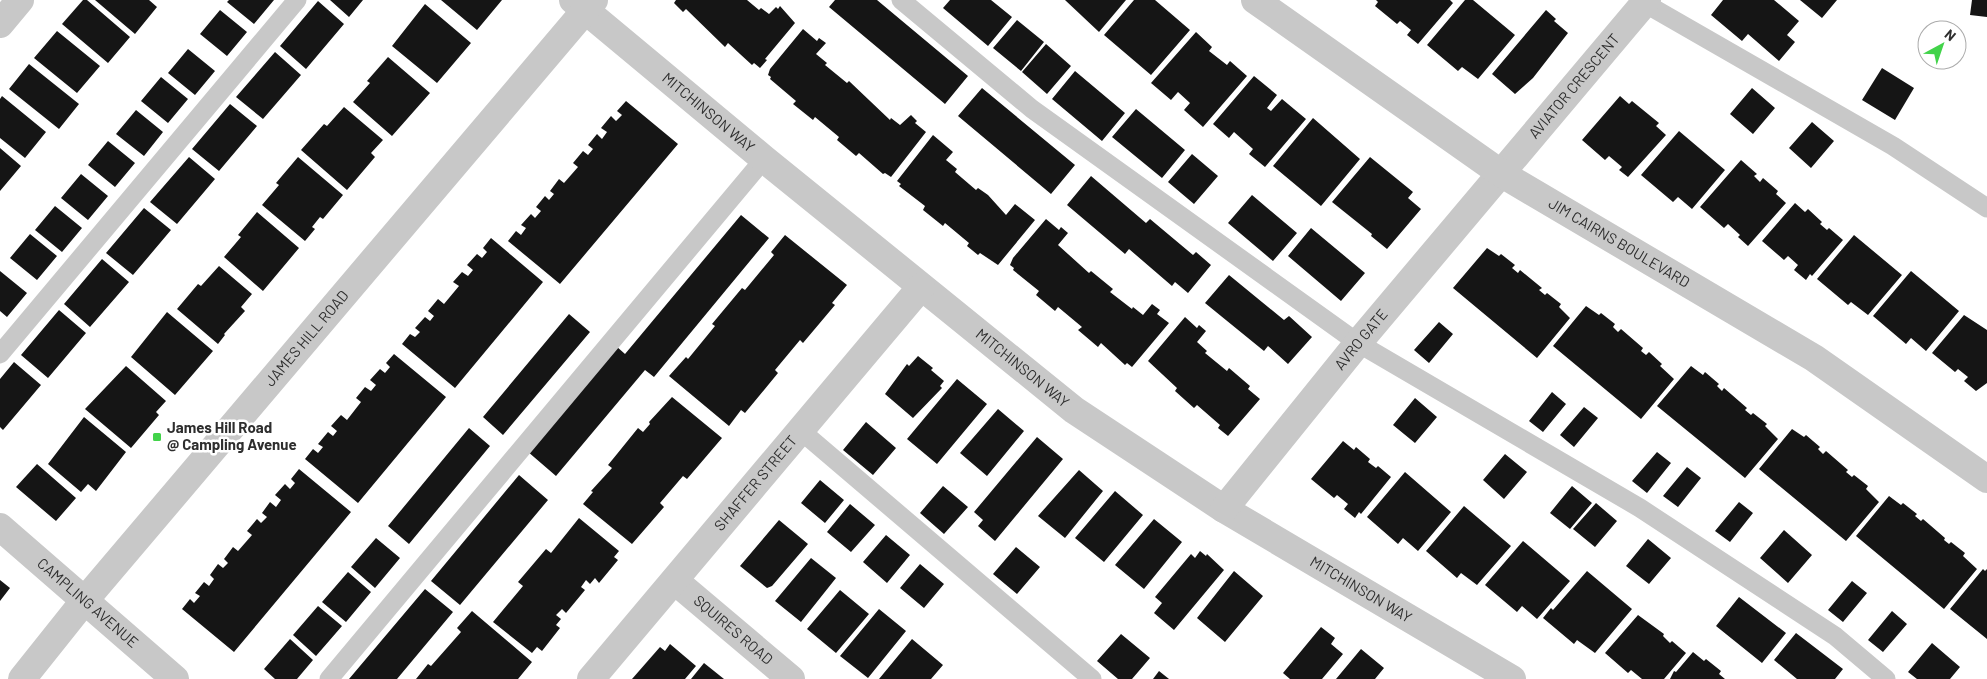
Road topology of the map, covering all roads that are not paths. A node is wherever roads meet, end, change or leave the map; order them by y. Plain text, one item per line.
1 (296, 0) edge
2 (901, 0) edge
3 (1255, 0) edge
4 (1643, 1) edge
5 (584, 4) edge
6 (764, 159) junction
7 (1502, 174) junction
8 (1987, 208) edge
9 (921, 287) junction
10 (1358, 344) junction
11 (0, 354) edge
12 (800, 430) junction
13 (1987, 480) edge
14 (1224, 509) junction
15 (0, 527) edge
16 (675, 581) junction
17 (85, 600) junction
18 (22, 679) edge
19 (175, 679) edge
20 (329, 679) edge
21 (590, 679) edge
22 (791, 679) edge
23 (1092, 679) edge
24 (1512, 679) edge
25 (1886, 679) edge

1 - 11 lane
2 - 10 lane
3 - 7 street, JIM CAIRNS BOULEVARD
4 - 7 street, AVIATOR CRESCENT
4 - 8 lane
5 - 6 street, MITCHINSON WAY
5 - 17 street, JAMES HILL ROAD
6 - 9 street, MITCHINSON WAY
6 - 20 lane
7 - 10 street, AVRO GATE
7 - 13 street, JIM CAIRNS BOULEVARD
9 - 12 street, SHAFFER STREET
9 - 14 street, MITCHINSON WAY
10 - 14 street, AVRO GATE
10 - 25 lane
12 - 16 street, SHAFFER STREET
12 - 23 lane
14 - 24 street, MITCHINSON WAY
15 - 17 street, CAMPLING AVENUE
16 - 21 street, SHAFFER STREET
16 - 22 street, SQUIRES ROAD
17 - 18 street, JAMES HILL ROAD
17 - 19 street, CAMPLING AVENUE

